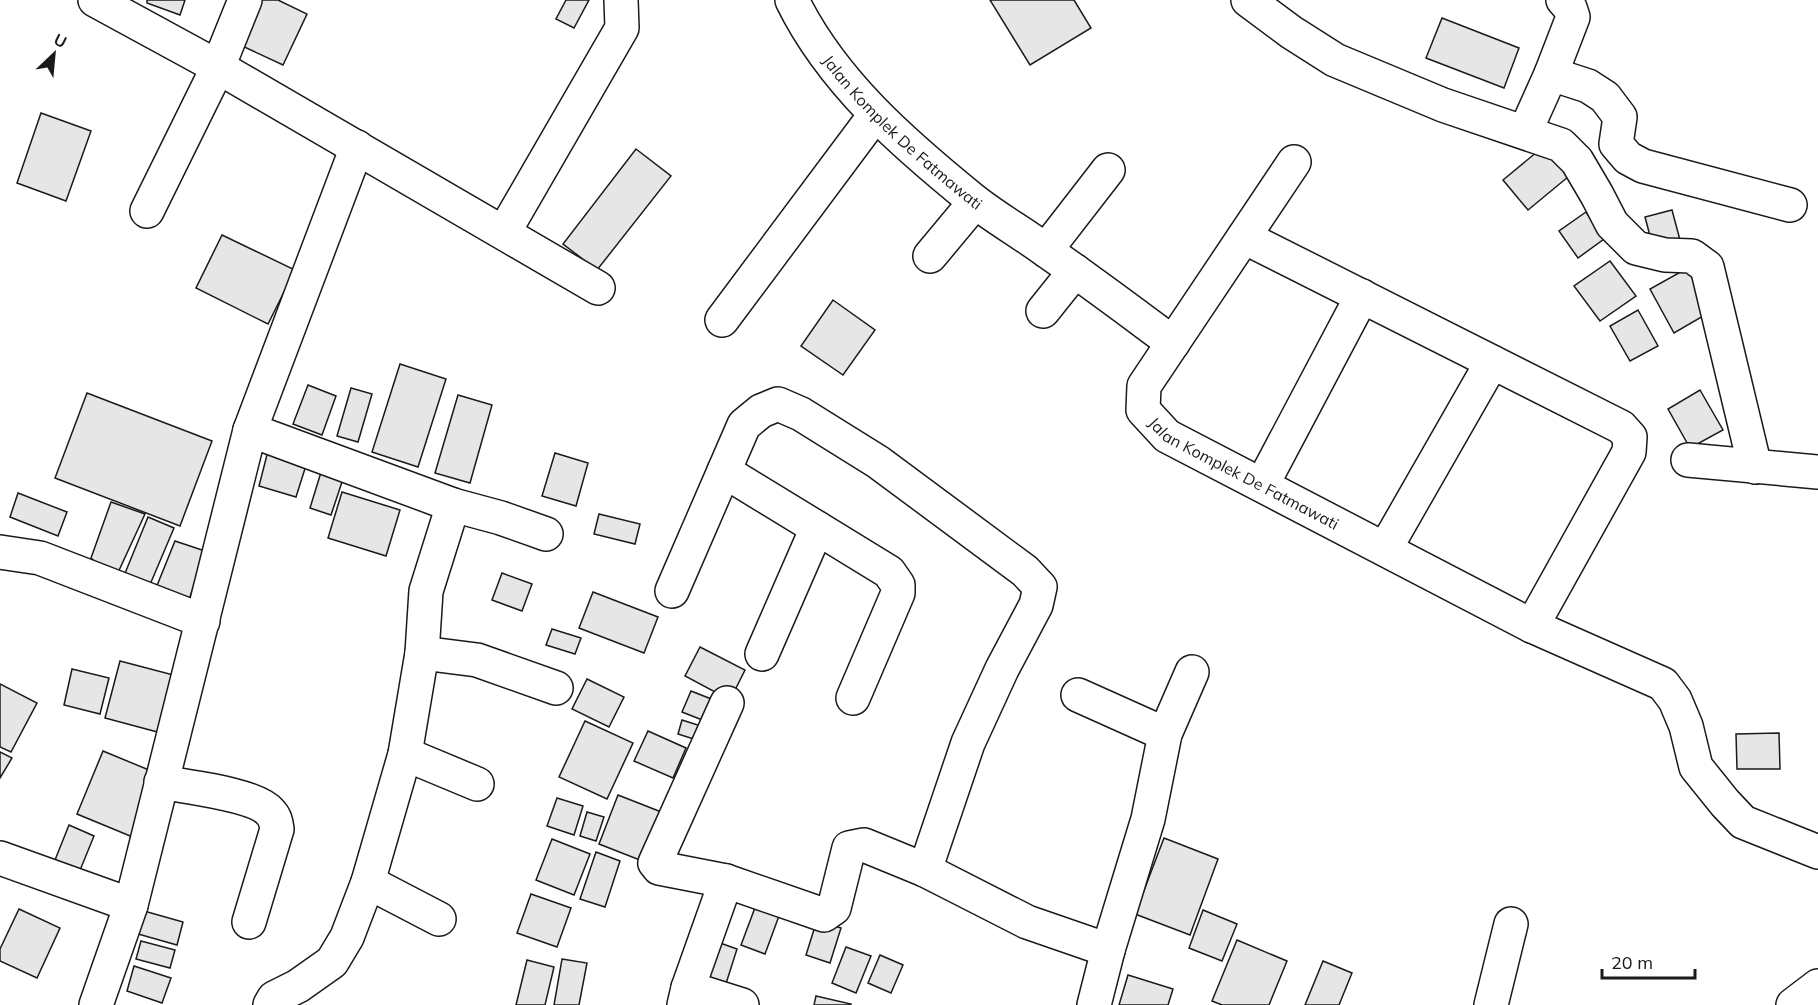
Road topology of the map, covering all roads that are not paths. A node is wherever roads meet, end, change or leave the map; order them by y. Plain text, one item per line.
1 (95, 0) edge
2 (245, 0) edge
3 (621, 0) edge
4 (792, 0) edge
5 (1248, 0) edge
6 (1563, 0) edge
7 (218, 67) junction
8 (1551, 74) junction
9 (875, 115) junction
10 (1524, 132) junction
11 (357, 147) junction
12 (1294, 162) dead end
13 (1107, 170) dead end
14 (975, 202) junction
15 (1790, 205) dead end
16 (147, 211) dead end
17 (504, 232) junction
18 (1244, 237) junction
19 (1046, 250) junction
20 (930, 256) dead end
21 (1075, 271) junction
22 (598, 288) dead end
23 (1362, 296) junction
24 (1043, 310) dead end
25 (722, 320) dead end
26 (1173, 343) junction
27 (1492, 362) junction
28 (250, 430) junction
29 (1688, 460) dead end
30 (1755, 466) junction
31 (724, 471) junction
32 (1818, 472) edge
33 (1262, 485) junction
34 (453, 505) junction
35 (818, 528) junction
36 (546, 534) dead end
37 (1384, 549) junction
38 (0, 552) edge
39 (672, 591) dead end
40 (203, 621) junction
41 (1532, 626) junction
42 (422, 653) junction
43 (762, 654) dead end
44 (1192, 672) dead end
45 (556, 688) dead end
46 (1078, 695) dead end
47 (854, 698) dead end
48 (727, 703) dead end
49 (1165, 734) junction
50 (405, 754) junction
51 (161, 782) junction
52 (477, 784) dead end
53 (1818, 852) edge
54 (0, 858) edge
55 (925, 870) junction
56 (726, 881) junction
57 (368, 882) junction
58 (131, 905) junction
59 (439, 919) dead end
60 (249, 922) dead end
61 (1511, 924) dead end
62 (1108, 950) junction
63 (1818, 986) edge
64 (686, 996) edge
65 (96, 1005) edge
66 (270, 1005) edge
67 (742, 1005) edge
68 (1095, 1005) edge
69 (1491, 1005) edge
70 (1793, 1005) edge

1 - 7 street
2 - 7 street
3 - 17 street
4 - 9 street, Jalan Komplek De Fatmawati
5 - 10 street
6 - 8 street
7 - 11 street
7 - 16 street
8 - 10 street
8 - 15 street
9 - 14 street, Jalan Komplek De Fatmawati
9 - 25 street
10 - 30 street
11 - 17 street
11 - 28 street
12 - 18 street
13 - 19 street
14 - 19 street, Jalan Komplek De Fatmawati
14 - 20 street
17 - 22 street
18 - 23 street
18 - 26 street
19 - 21 street, Jalan Komplek De Fatmawati
21 - 24 street
21 - 26 street, Jalan Komplek De Fatmawati
23 - 27 street
23 - 33 street
26 - 33 street, Jalan Komplek De Fatmawati
27 - 37 street
27 - 41 street
28 - 34 street
28 - 40 street
29 - 30 street
30 - 32 street
31 - 35 street
31 - 39 street
31 - 55 street
33 - 37 street, Jalan Komplek De Fatmawati
34 - 36 street
34 - 42 street
35 - 43 street
35 - 47 street
37 - 41 street, Jalan Komplek De Fatmawati
38 - 40 street
40 - 51 street
41 - 53 street, Jalan Komplek De Fatmawati
42 - 45 street
42 - 50 street
44 - 49 street
46 - 49 street
48 - 56 street
49 - 62 street
50 - 52 street
50 - 57 street
51 - 58 street
51 - 60 street
54 - 58 street
55 - 56 street
55 - 62 street
56 - 64 street
57 - 59 street
57 - 66 street
58 - 65 street
61 - 69 street
62 - 68 street
63 - 70 street
64 - 67 street

